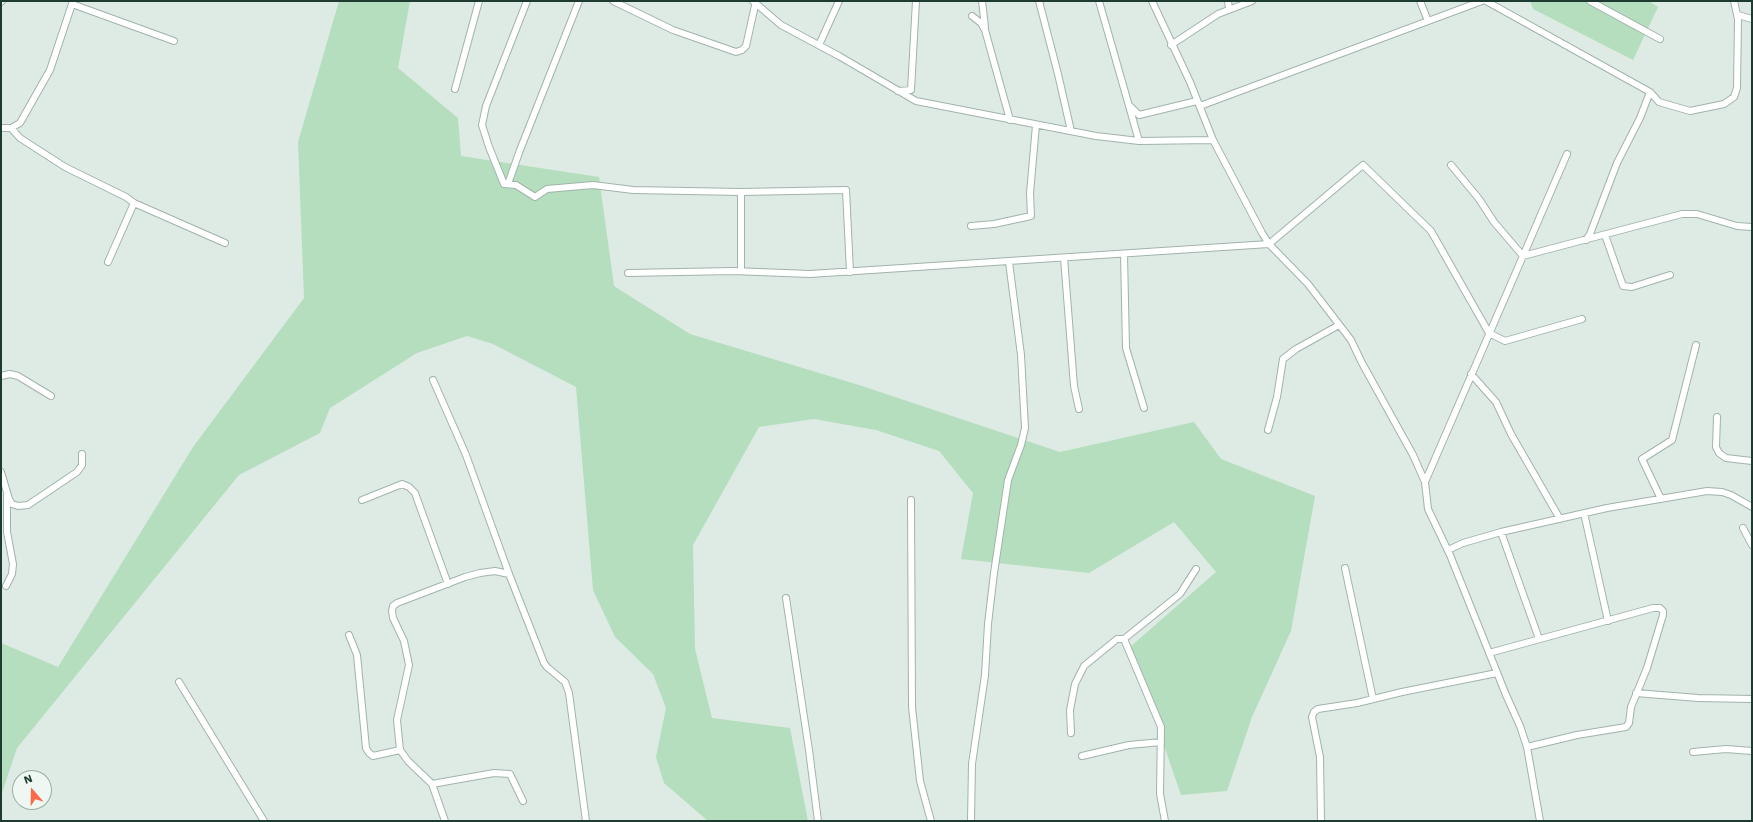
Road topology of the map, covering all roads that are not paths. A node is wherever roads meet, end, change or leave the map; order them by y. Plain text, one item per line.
1 (479, 1) edge
2 (527, 1) edge
3 (579, 1) edge
4 (613, 1) edge
5 (755, 1) edge
6 (839, 1) edge
7 (916, 1) edge
8 (982, 1) edge
9 (1039, 1) edge
10 (1099, 1) edge
11 (1152, 1) edge
12 (1228, 1) edge
13 (1252, 1) edge
14 (1420, 1) edge
15 (1482, 1) edge
16 (1486, 1) edge
17 (1590, 1) edge
18 (1734, 1) edge
19 (73, 2) edge
20 (1229, 10) junction
21 (1738, 15) junction
22 (972, 16) dead end
23 (1752, 19) edge
24 (1428, 21) junction
25 (985, 30) junction
26 (1660, 39) dead end
27 (174, 41) dead end
28 (1172, 44) junction
29 (819, 45) junction
30 (455, 89) dead end
31 (897, 91) junction
32 (1650, 92) junction
33 (1128, 104) junction
34 (1198, 104) junction
35 (1010, 120) junction
36 (1036, 125) junction
37 (1, 128) edge
38 (11, 128) junction
39 (1071, 131) junction
40 (1213, 140) junction
41 (1139, 141) junction
42 (1568, 154) dead end
43 (1451, 165) dead end
44 (508, 184) junction
45 (741, 192) junction
46 (134, 203) junction
47 (971, 226) dead end
48 (1752, 227) edge
49 (1605, 235) junction
50 (1586, 240) junction
51 (225, 243) dead end
52 (1269, 244) junction
53 (1124, 254) junction
54 (1523, 256) junction
55 (1064, 258) junction
56 (108, 262) dead end
57 (1009, 262) junction
58 (740, 271) junction
59 (850, 272) junction
60 (628, 273) dead end
61 (1670, 276) dead end
62 (1582, 319) dead end
63 (1339, 325) junction
64 (1489, 333) junction
65 (1696, 345) dead end
66 (1471, 374) junction
67 (1, 376) edge
68 (433, 380) dead end
69 (51, 396) dead end
70 (1144, 408) dead end
71 (1079, 409) dead end
72 (1717, 417) dead end
73 (1268, 430) dead end
74 (82, 454) dead end
75 (1752, 461) edge
76 (1, 472) edge
77 (1425, 482) junction
78 (7, 488) junction
79 (1661, 499) junction
80 (362, 500) dead end
81 (911, 500) dead end
82 (1752, 507) edge
83 (1584, 513) junction
84 (1560, 519) junction
85 (1743, 528) dead end
86 (1501, 532) junction
87 (1752, 545) edge
88 (1448, 550) junction
89 (1345, 568) dead end
90 (1196, 569) dead end
91 (509, 574) junction
92 (448, 584) junction
93 (6, 586) dead end
94 (786, 598) dead end
95 (1608, 621) junction
96 (348, 635) dead end
97 (1124, 639) junction
98 (1539, 639) junction
99 (1489, 653) junction
100 (1497, 674) junction
101 (179, 682) dead end
102 (1636, 693) junction
103 (1373, 699) junction
104 (1752, 699) edge
105 (1070, 733) dead end
106 (1161, 742) junction
107 (1527, 747) junction
108 (400, 750) junction
109 (1752, 751) edge
110 (1692, 752) dead end
111 (1082, 756) dead end
112 (432, 784) junction
113 (523, 801) dead end
114 (264, 821) edge
115 (445, 821) edge
116 (586, 821) edge
117 (818, 821) edge
118 (931, 821) edge
119 (971, 821) edge
120 (1165, 821) edge
121 (1322, 821) edge
122 (1540, 821) edge

1 - 30 street
2 - 44 street
3 - 44 street
4 - 5 street
5 - 29 street
6 - 29 street
7 - 31 street
8 - 25 street
9 - 39 street
10 - 33 street
11 - 28 street
12 - 20 street
13 - 20 street
14 - 24 street
15 - 24 street
16 - 32 street
17 - 26 street
18 - 21 street
19 - 27 street
19 - 38 street
20 - 28 street
21 - 23 street
21 - 32 street
22 - 25 street
24 - 34 street
25 - 35 street
28 - 34 street
29 - 31 street
31 - 35 street
32 - 50 street
33 - 34 street
33 - 41 street
34 - 40 street
35 - 36 street
36 - 39 street
36 - 47 street
37 - 38 street
38 - 46 street
39 - 41 street
40 - 41 street
40 - 52 street
42 - 54 street
43 - 54 street
44 - 45 street
45 - 58 street
45 - 59 street
46 - 51 street
46 - 56 street
48 - 49 street
49 - 50 street
49 - 61 street
50 - 54 street
52 - 53 street
52 - 63 street
52 - 64 street
53 - 55 street
53 - 70 street
54 - 64 street
55 - 57 street
55 - 71 street
57 - 59 street
57 - 119 street
58 - 59 street
58 - 60 street
62 - 64 street
63 - 73 street
63 - 77 street
64 - 66 street
65 - 79 street
66 - 77 street
66 - 84 street
67 - 69 street
68 - 91 street
72 - 75 street
74 - 78 street
76 - 78 street
77 - 88 street
78 - 93 street
79 - 82 street
79 - 83 street
80 - 92 street
81 - 118 street
83 - 84 street
83 - 95 street
84 - 86 street
85 - 87 street
86 - 88 street
86 - 98 street
88 - 99 street
89 - 103 street
90 - 97 street
91 - 92 street
91 - 116 street
92 - 108 street
94 - 117 street
95 - 98 street
95 - 102 street
96 - 108 street
97 - 105 street
97 - 106 street
98 - 99 street
99 - 100 street
100 - 103 street
100 - 107 street
101 - 114 street
102 - 104 street
102 - 107 street
103 - 121 street
106 - 111 street
106 - 120 street
107 - 122 street
108 - 112 street
109 - 110 street
112 - 113 street
112 - 115 street

